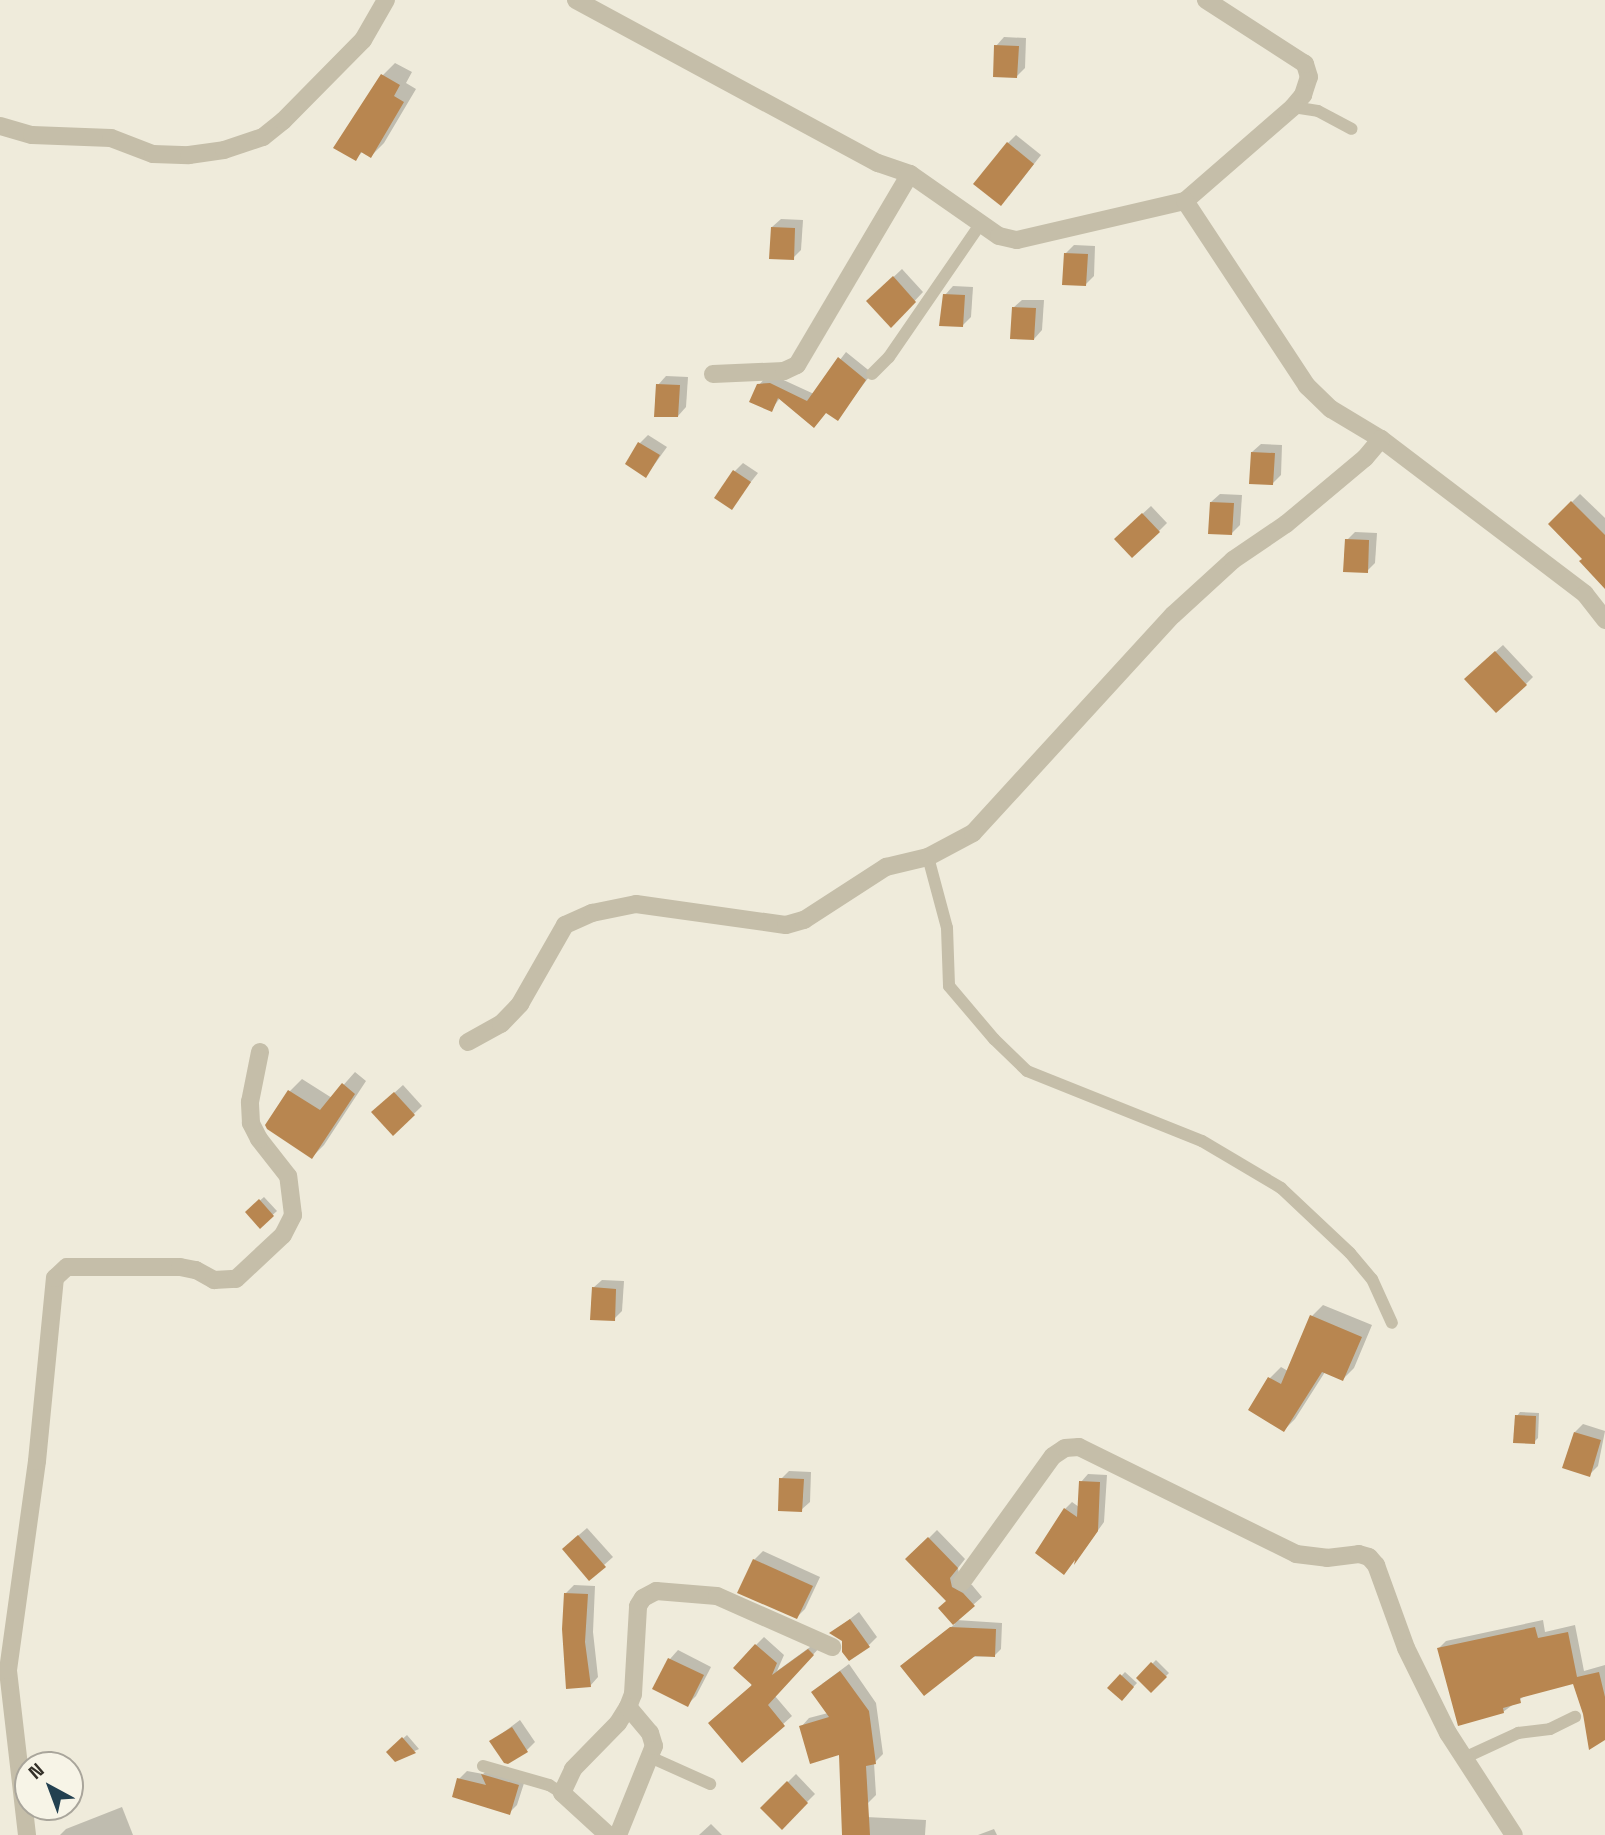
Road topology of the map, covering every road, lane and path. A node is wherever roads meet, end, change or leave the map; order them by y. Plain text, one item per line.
1 (386, 0) edge
2 (576, 0) edge
3 (1206, 0) edge
4 (1293, 107) junction
5 (0, 127) edge
6 (1352, 129) dead end
7 (910, 174) junction
8 (1185, 201) junction
9 (981, 223) junction
10 (713, 374) dead end
11 (872, 374) dead end
12 (1381, 439) junction
13 (1605, 620) edge
14 (928, 858) junction
15 (468, 1042) dead end
16 (260, 1052) dead end
17 (1392, 1323) dead end
18 (962, 1582) dead end
19 (832, 1647) dead end
20 (4, 1668) edge
21 (628, 1707) junction
22 (1575, 1717) dead end
23 (650, 1757) junction
24 (1464, 1758) junction
25 (484, 1766) dead end
26 (710, 1784) dead end
27 (562, 1793) junction
28 (27, 1835) edge
29 (608, 1835) edge
30 (618, 1835) edge
31 (1514, 1835) edge

1 - 5 street
2 - 7 street
3 - 4 street
4 - 6 lane
4 - 8 street
7 - 9 street
7 - 10 street
8 - 9 street
8 - 12 street
9 - 11 lane
12 - 13 street
12 - 14 street
14 - 15 street
14 - 17 lane
16 - 20 street
18 - 24 street
19 - 21 street
20 - 28 street
21 - 23 street
21 - 27 street
22 - 24 lane
23 - 26 lane
23 - 30 street
24 - 31 street
25 - 27 lane
27 - 29 street

